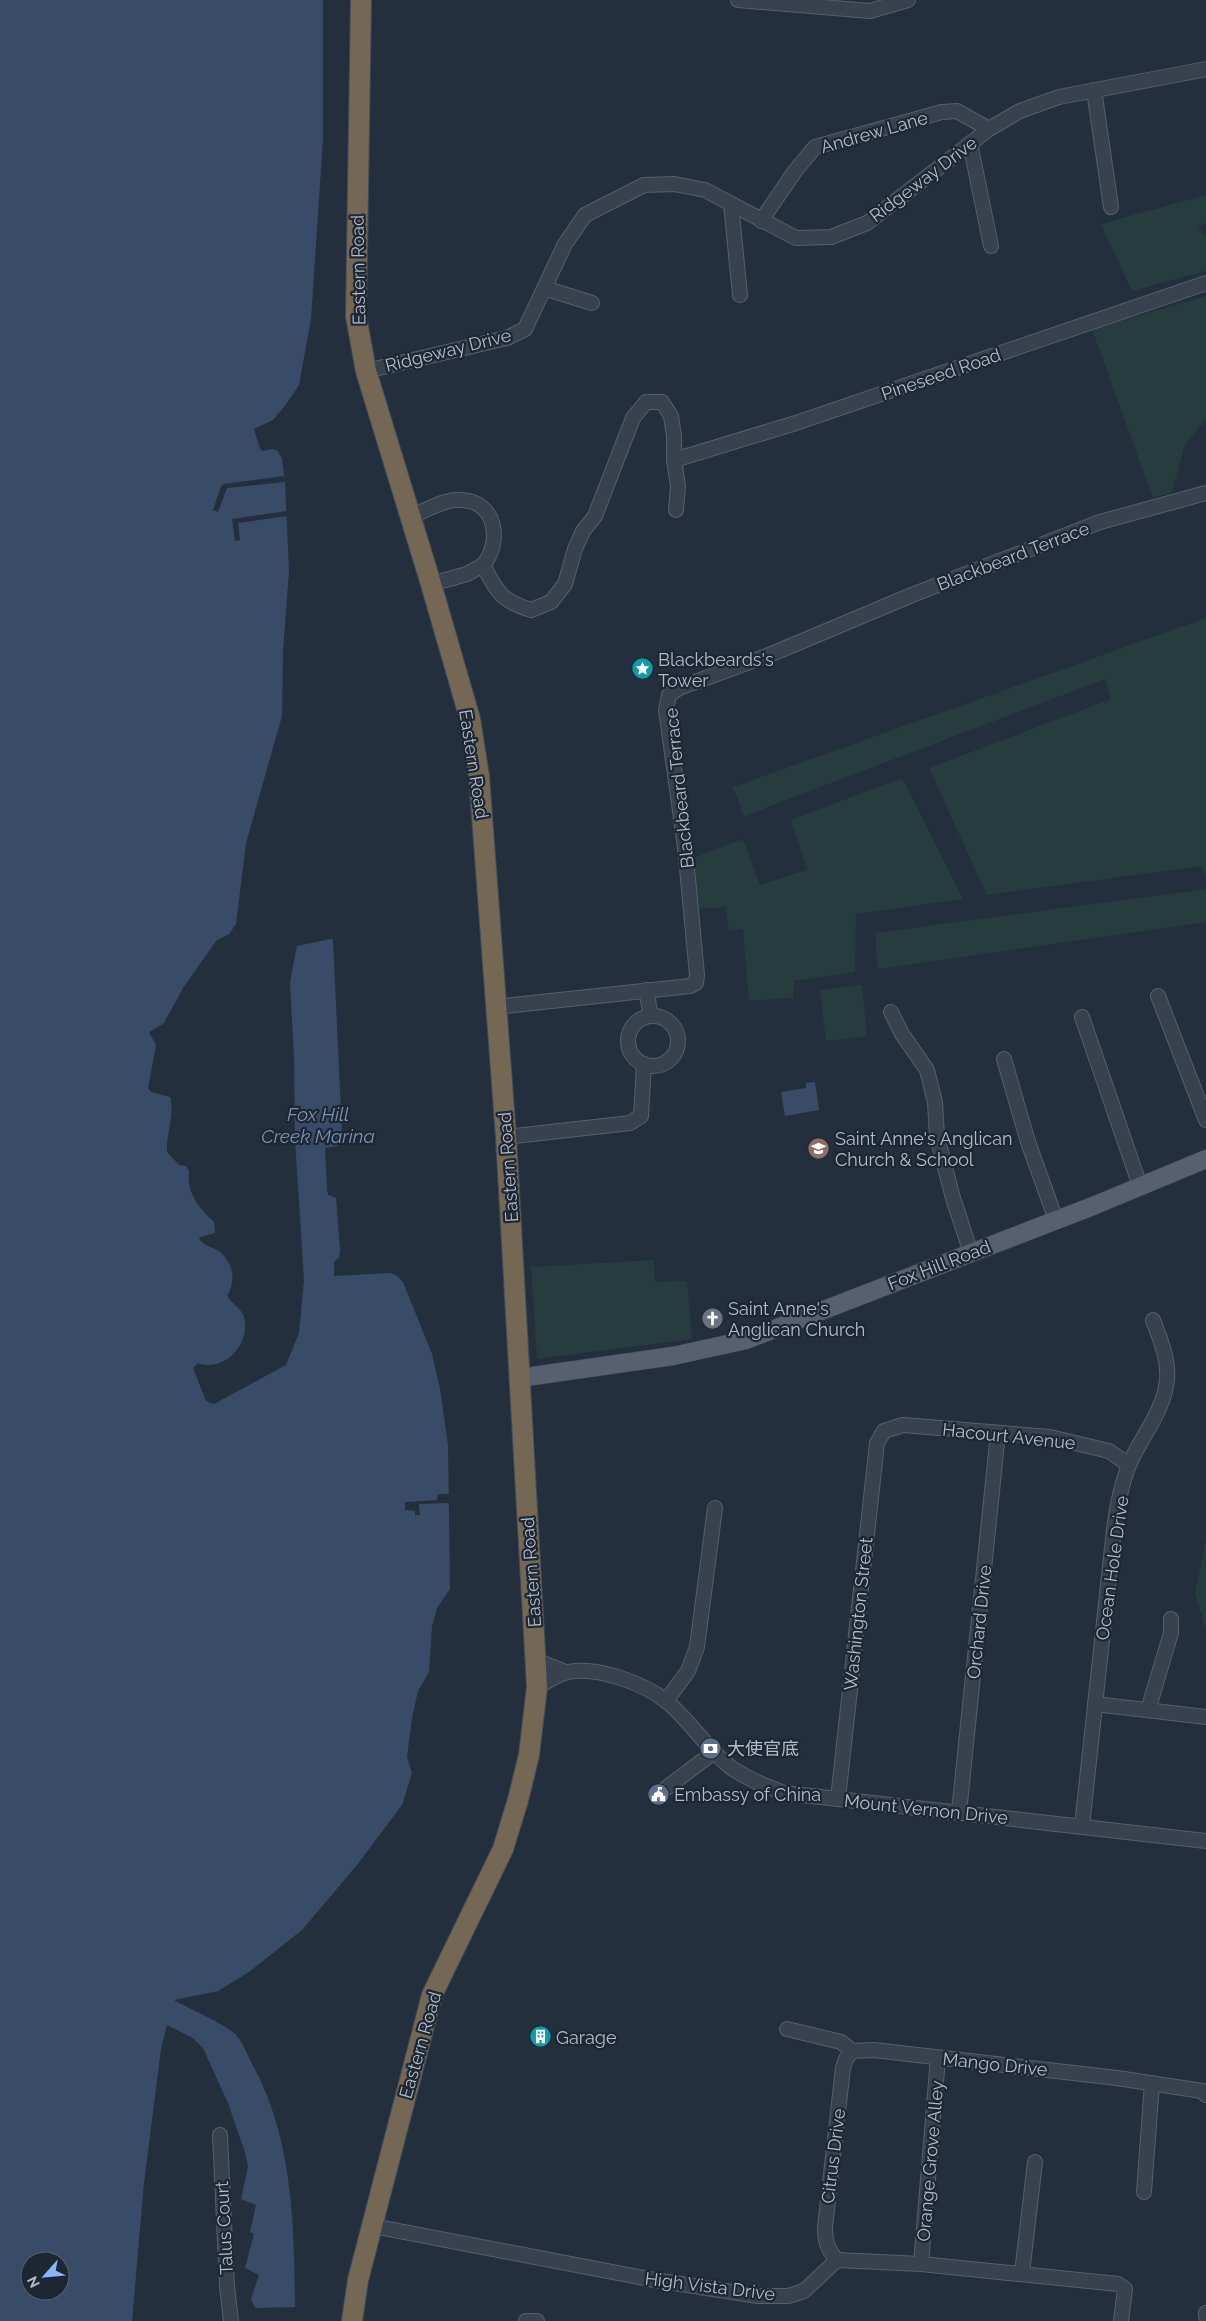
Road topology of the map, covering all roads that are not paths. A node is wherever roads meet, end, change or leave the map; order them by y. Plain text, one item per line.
1 (361, 0) edge
2 (738, 0) edge
3 (908, 0) edge
4 (1206, 69) edge
5 (1094, 90) junction
6 (989, 129) junction
7 (970, 143) junction
8 (731, 204) junction
9 (1111, 207) dead end
10 (761, 221) junction
11 (991, 246) dead end
12 (1206, 284) edge
13 (544, 288) junction
14 (740, 295) dead end
15 (592, 303) dead end
16 (366, 371) junction
17 (674, 460) junction
18 (1206, 493) edge
19 (676, 510) dead end
20 (410, 517) junction
21 (483, 565) junction
22 (431, 584) junction
23 (646, 990) junction
24 (1158, 996) dead end
25 (495, 1007) junction
26 (891, 1012) dead end
27 (651, 1016) junction
28 (1082, 1017) dead end
29 (1004, 1059) dead end
30 (644, 1064) junction
31 (1206, 1120) edge
32 (506, 1137) junction
33 (1206, 1159) edge
34 (1140, 1186) junction
35 (1056, 1220) junction
36 (972, 1253) junction
37 (1153, 1320) dead end
38 (519, 1378) junction
39 (884, 1431) joint
40 (998, 1433) junction
41 (1130, 1465) junction
42 (715, 1508) dead end
43 (1171, 1619) dead end
44 (537, 1661) junction
45 (566, 1672) junction
46 (537, 1687) junction
47 (666, 1701) junction
48 (1095, 1704) junction
49 (1148, 1710) junction
50 (1206, 1717) edge
51 (714, 1752) junction
52 (657, 1795) dead end
53 (838, 1799) junction
54 (959, 1812) junction
55 (1082, 1826) junction
56 (1206, 1841) edge
57 (787, 2029) dead end
58 (852, 2051) junction
59 (938, 2058) junction
60 (1152, 2083) junction
61 (1205, 2090) edge
62 (220, 2135) dead end
63 (1035, 2162) dead end
64 (1144, 2192) dead end
65 (373, 2226) junction
66 (837, 2260) junction
67 (921, 2264) junction
68 (1022, 2273) junction
69 (231, 2321) edge
70 (352, 2321) edge
71 (526, 2321) edge
72 (537, 2321) edge
73 (1121, 2321) edge

1 - 16 highway, Eastern Road
2 - 3 street
4 - 5 street, Ridgeway Drive
5 - 6 street, Ridgeway Drive
5 - 9 street
6 - 7 street, Ridgeway Drive
6 - 10 street, Andrew Lane
7 - 10 street, Ridgeway Drive
7 - 11 street
8 - 10 street, Ridgeway Drive
8 - 13 street, Ridgeway Drive
8 - 14 street
12 - 17 street, Pineseed Road
13 - 15 street
13 - 16 street, Ridgeway Drive
16 - 20 highway, Eastern Road
17 - 19 street
17 - 21 street
18 - 23 street, Blackbeard Terrace
20 - 21 street
20 - 22 highway, Eastern Road
21 - 22 street
22 - 25 highway, Eastern Road
23 - 25 street, Blackbeard Terrace
23 - 27 street
24 - 31 street
25 - 32 highway, Eastern Road
26 - 36 street
27 - 30 street
27 - 30 street
28 - 34 street
29 - 35 street
30 - 32 street
32 - 38 highway, Eastern Road
33 - 34 main road, Fox Hill Road
34 - 35 main road, Fox Hill Road
35 - 36 main road, Fox Hill Road
36 - 38 main road, Fox Hill Road
37 - 41 street, Ocean Hole Drive
38 - 44 highway, Eastern Road
39 - 40 street, Hacourt Avenue
39 - 53 street, Washington Street
40 - 41 street, Hacourt Avenue
40 - 54 street, Orchard Drive
41 - 48 street, Ocean Hole Drive
42 - 47 street
43 - 49 street
44 - 45 street
44 - 46 highway, Eastern Road
45 - 46 street
45 - 47 street, Mount Vernon Drive
46 - 65 highway, Eastern Road
47 - 51 street, Mount Vernon Drive
48 - 49 street
48 - 55 street, Ocean Hole Drive
49 - 50 street
51 - 52 street
51 - 53 street, Mount Vernon Drive
53 - 54 street, Mount Vernon Drive
54 - 55 street, Mount Vernon Drive
55 - 56 street, Mount Vernon Drive
57 - 58 street, Mango Drive
58 - 59 street, Mango Drive
58 - 66 street, Citrus Drive
59 - 60 street, Mango Drive
59 - 67 street, Orange Grove Alley
60 - 61 street, Mango Drive
60 - 64 street
62 - 69 street, Talus Court
63 - 68 street
65 - 66 street, High Vista Drive
65 - 70 highway, Eastern Road
66 - 67 street
67 - 68 street
68 - 73 street
71 - 72 street

